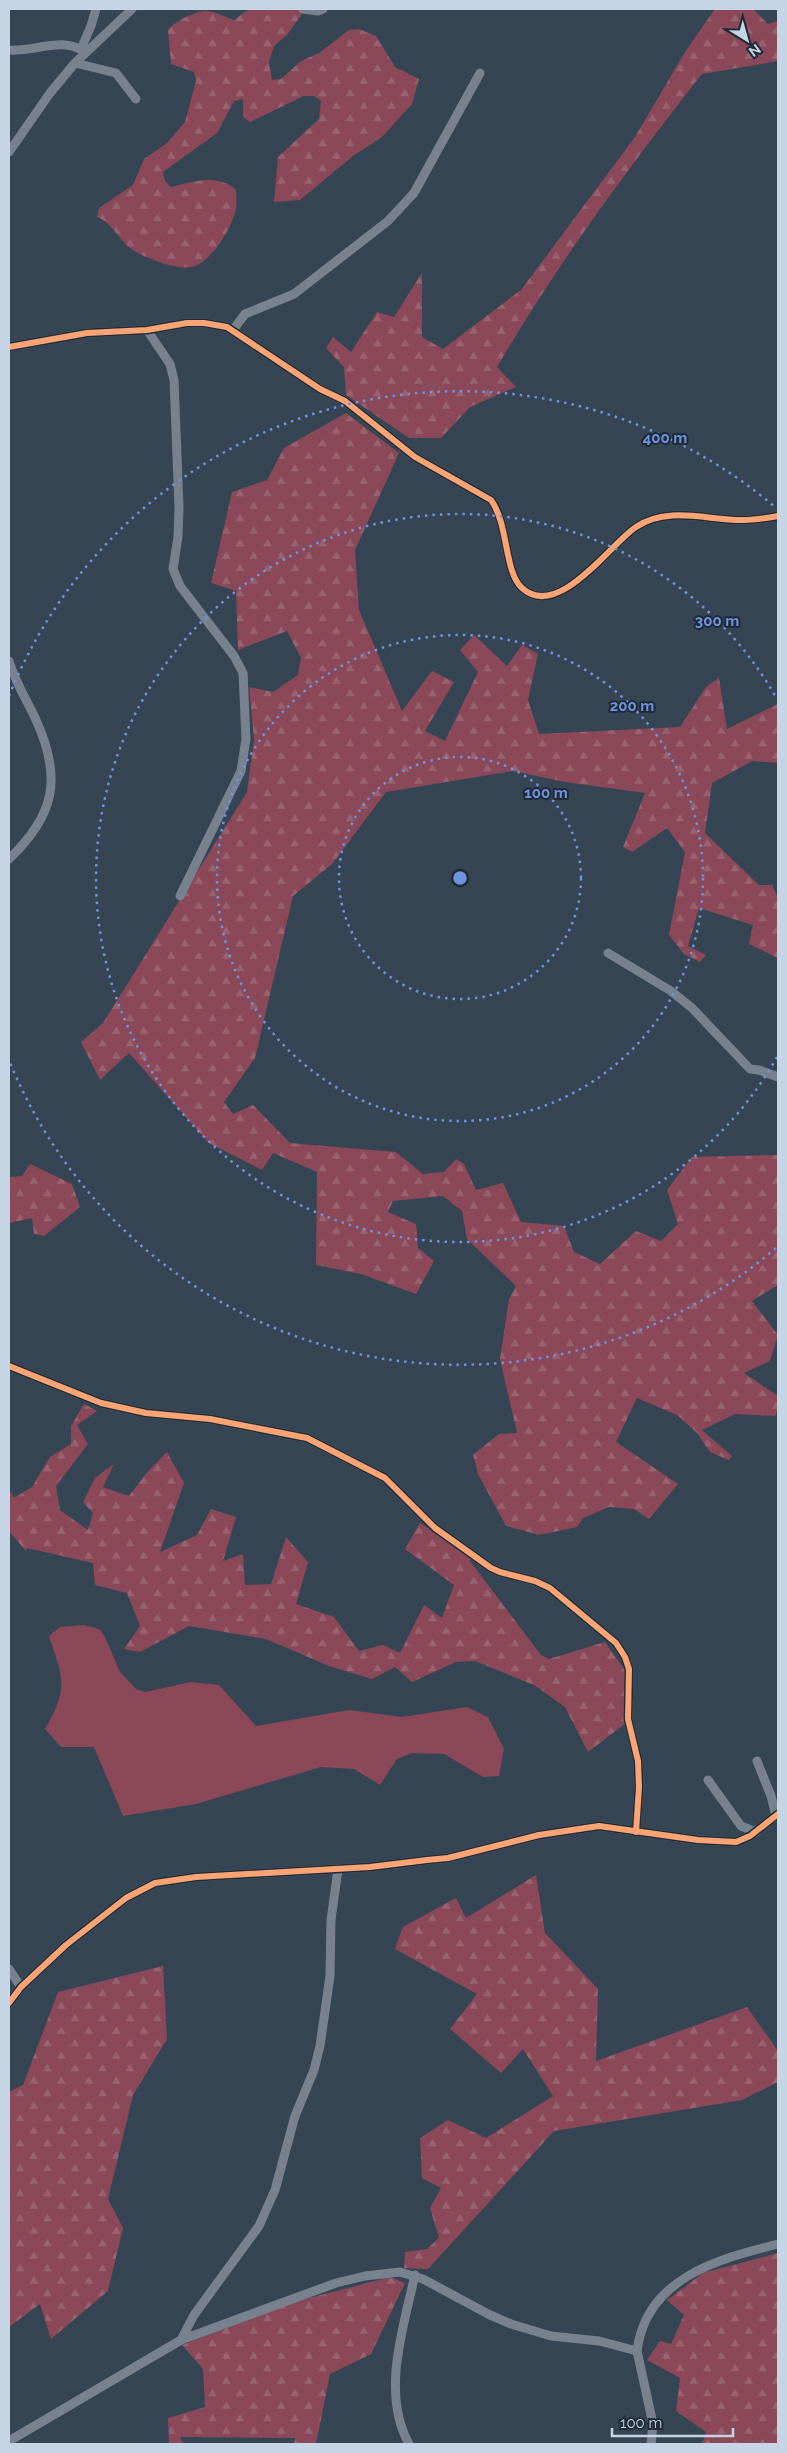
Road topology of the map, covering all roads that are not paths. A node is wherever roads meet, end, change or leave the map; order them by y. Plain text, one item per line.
1 (96, 9) edge
2 (132, 9) edge
3 (303, 9) edge
4 (323, 9) edge
5 (9, 50) edge
6 (83, 50) junction
7 (75, 63) junction
8 (480, 73) dead end
9 (136, 99) dead end
10 (9, 152) edge
11 (148, 330) junction
12 (233, 330) junction
13 (9, 347) edge
14 (778, 516) edge
15 (9, 661) edge
16 (9, 859) edge
17 (180, 896) dead end
18 (608, 953) dead end
19 (778, 1077) edge
20 (9, 1366) edge
21 (757, 1761) dead end
22 (708, 1780) dead end
23 (777, 1815) edge
24 (636, 1832) junction
25 (756, 1832) junction
26 (338, 1869) junction
27 (9, 1970) edge
28 (21, 1987) junction
29 (9, 2002) edge
30 (778, 2244) edge
31 (415, 2275) junction
32 (639, 2339) junction
33 (181, 2340) junction
34 (625, 2347) junction
35 (638, 2351) junction
36 (9, 2441) edge
37 (409, 2444) edge
38 (650, 2444) edge

1 - 6 street
2 - 6 street
3 - 4 street
5 - 6 street
6 - 7 street
7 - 9 street
7 - 10 street
8 - 12 street
11 - 12 street
11 - 13 street
11 - 17 street
12 - 14 street
15 - 16 street
18 - 19 street
20 - 24 street
21 - 23 street
22 - 25 street
23 - 25 street
24 - 25 street
24 - 26 street
26 - 28 street
26 - 33 street
27 - 28 street
28 - 29 street
30 - 32 street
31 - 33 street
31 - 34 street
31 - 37 street
32 - 34 street
32 - 35 street
33 - 36 street
34 - 35 street
35 - 38 street

